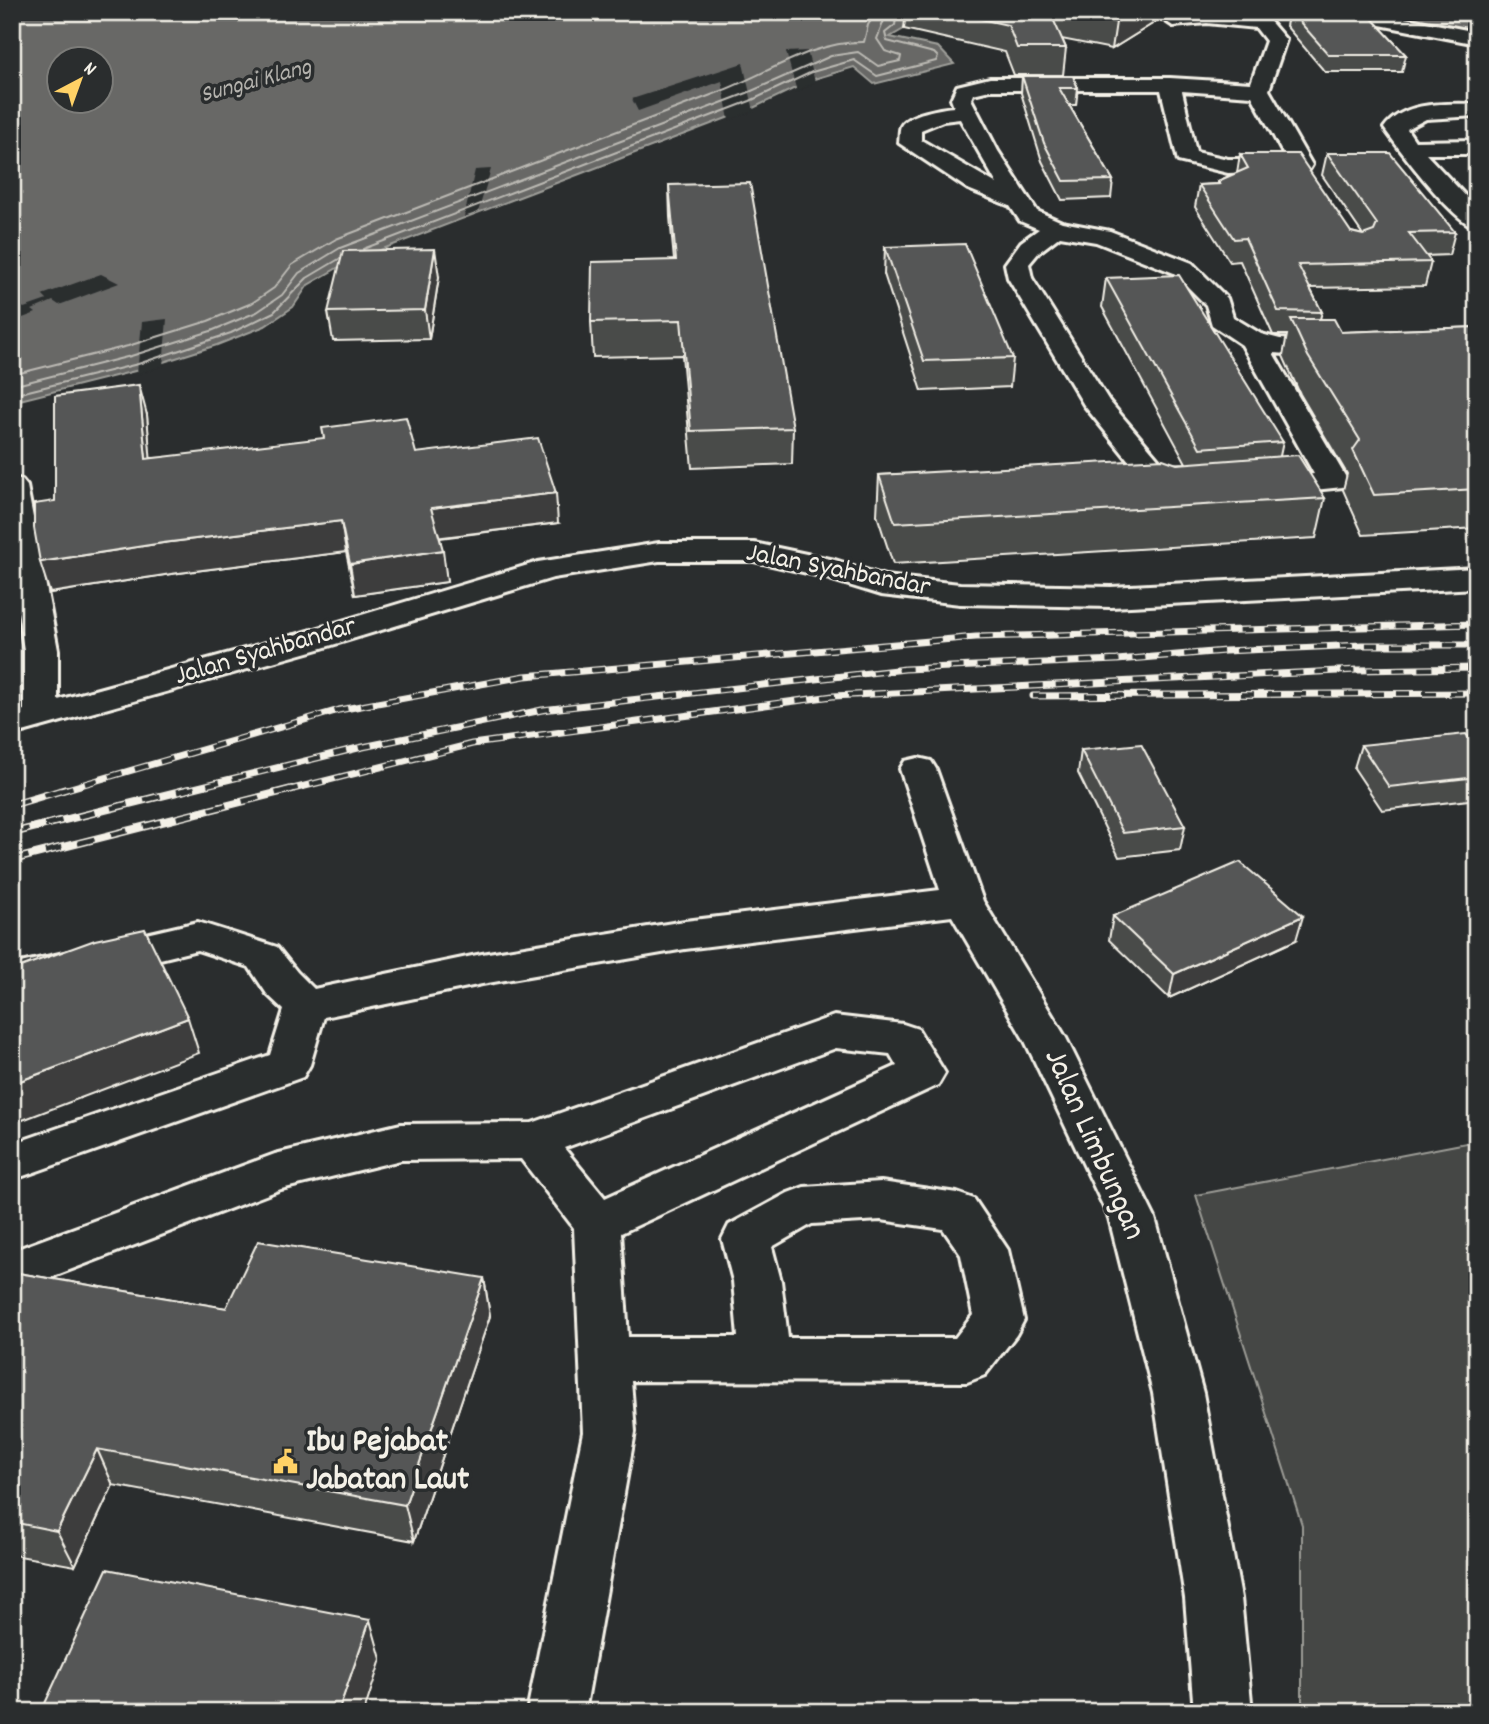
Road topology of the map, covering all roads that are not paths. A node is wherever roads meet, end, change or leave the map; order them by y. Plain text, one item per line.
1 (1344, 12) edge
2 (1258, 18) edge
3 (1174, 20) dead end
4 (1477, 38) edge
5 (1170, 85) junction
6 (1259, 90) junction
7 (1477, 110) edge
8 (966, 112) junction
9 (1477, 147) edge
10 (1409, 148) junction
11 (1301, 165) junction
12 (1315, 186) edge
13 (1444, 188) junction
14 (1477, 188) edge
15 (1022, 203) junction
16 (1477, 220) edge
17 (1056, 228) junction
18 (1252, 340) junction
19 (1355, 348) edge
20 (12, 486) edge
21 (1477, 578) edge
22 (27, 720) edge
23 (918, 769) dead end
24 (963, 901) junction
25 (12, 980) edge
26 (306, 1006) junction
27 (533, 1141) junction
28 (12, 1162) edge
29 (597, 1223) junction
30 (12, 1272) edge
31 (605, 1359) junction
32 (765, 1359) junction
33 (556, 1712) edge
34 (1223, 1712) edge

1 - 4 street
2 - 3 street
2 - 6 street
5 - 6 street
5 - 8 street
5 - 11 street
6 - 11 street
7 - 10 street
8 - 15 street
8 - 15 street
9 - 10 street
10 - 13 street
11 - 12 street
13 - 14 street
13 - 16 street
15 - 17 street
17 - 18 street
17 - 18 street
18 - 19 street
20 - 22 street
21 - 22 street, Jalan Syahbandar
23 - 24 street, Jalan Limbungan
24 - 26 street
24 - 34 street, Jalan Limbungan
25 - 26 street
26 - 28 street
27 - 29 street
27 - 29 street
27 - 30 street
29 - 31 street
31 - 32 street
31 - 33 street
32 - 32 street

